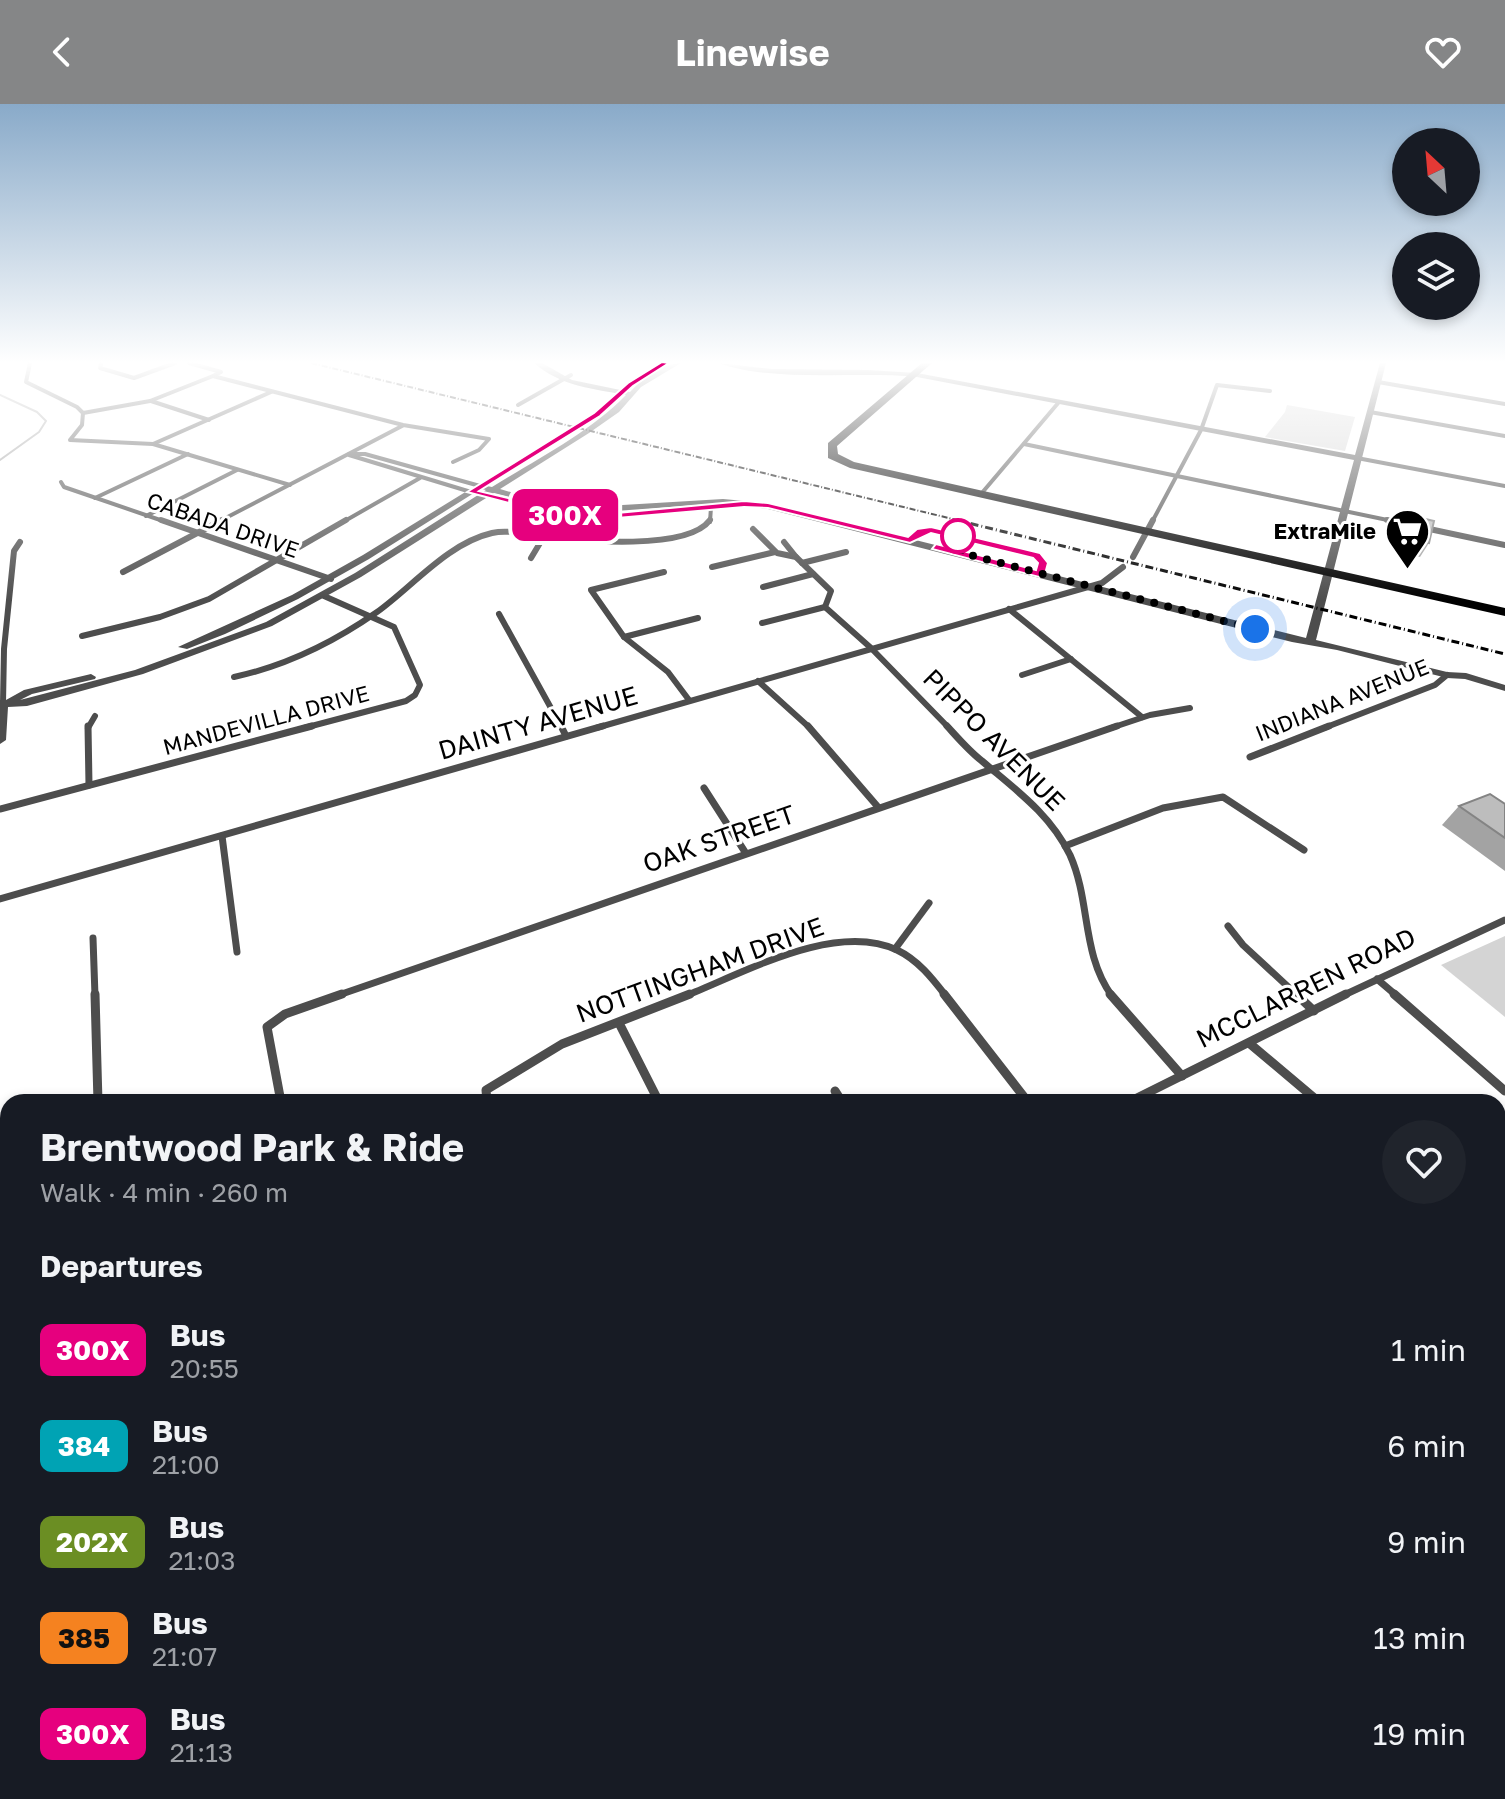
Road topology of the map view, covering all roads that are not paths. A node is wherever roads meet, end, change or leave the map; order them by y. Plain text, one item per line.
1 (105, 442) edge
2 (157, 442) edge
3 (371, 442) edge
4 (488, 442) edge
5 (564, 442) edge
6 (835, 442) edge
7 (1194, 442) edge
8 (1275, 442) edge
9 (1361, 442) edge
10 (153, 444) junction
11 (1024, 444) joint
12 (189, 454) junction
13 (349, 454) junction
14 (1357, 458) junction
15 (453, 462) dead end
16 (238, 470) junction
17 (1175, 476) junction
18 (420, 478) junction
19 (61, 482) dead end
20 (290, 485) junction
21 (1505, 486) edge
22 (482, 491) junction
23 (981, 494) junction
24 (95, 498) junction
25 (744, 504) junction
26 (711, 507) junction
27 (1344, 511) junction
28 (146, 516) junction
29 (753, 529) dead end
30 (1147, 532) junction
31 (199, 534) junction
32 (543, 538) junction
33 (20, 542) dead end
34 (784, 542) dead end
35 (1505, 545) edge
36 (775, 552) junction
37 (846, 552) dead end
38 (796, 557) junction
39 (1133, 557) dead end
40 (531, 558) dead end
41 (277, 560) junction
42 (802, 563) junction
43 (712, 567) dead end
44 (1123, 567) dead end
45 (123, 572) dead end
46 (664, 572) dead end
47 (1327, 573) junction
48 (813, 574) junction
49 (331, 579) junction
50 (1087, 586) junction
51 (763, 587) dead end
52 (324, 596) junction
53 (825, 607) junction
54 (1009, 609) junction
55 (1505, 612) edge
56 (499, 614) dead end
57 (371, 616) junction
58 (698, 618) dead end
59 (1505, 618) edge
60 (762, 623) dead end
61 (82, 636) dead end
62 (624, 637) junction
63 (1310, 642) junction
64 (871, 648) junction
65 (1071, 659) junction
66 (1022, 675) dead end
67 (1447, 675) junction
68 (234, 677) dead end
69 (758, 681) junction
70 (1505, 688) edge
71 (1505, 698) edge
72 (689, 700) junction
73 (2, 704) edge
74 (1190, 708) dead end
75 (95, 716) dead end
76 (1142, 717) junction
77 (566, 736) junction
78 (0, 740) edge
79 (1250, 757) dead end
80 (991, 768) junction
81 (89, 785) junction
82 (704, 788) dead end
83 (878, 807) junction
84 (0, 809) edge
85 (222, 836) junction
86 (1065, 846) junction
87 (1304, 850) dead end
88 (745, 852) junction
89 (0, 899) edge
90 (929, 903) dead end
91 (1505, 920) edge
92 (1228, 926) dead end
93 (93, 938) dead end
94 (895, 949) junction
95 (237, 952) dead end
96 (1377, 979) junction
97 (1314, 1011) junction
98 (619, 1023) junction
99 (1249, 1043) junction
100 (1182, 1076) junction
101 (835, 1091) dead end
102 (1505, 1091) edge
103 (98, 1094) edge
104 (280, 1094) edge
105 (486, 1094) edge
106 (655, 1094) edge
107 (837, 1094) edge
108 (1022, 1094) edge
109 (1145, 1094) edge
110 (1310, 1094) edge

1 - 10 street
2 - 10 street
3 - 13 street
4 - 15 street
5 - 22 street
6 - 23 main road
7 - 17 street
8 - 14 street
9 - 14 street
10 - 12 street
11 - 17 street
11 - 23 street
12 - 16 street
12 - 24 street
13 - 18 street
13 - 20 street
13 - 22 street
14 - 21 street
14 - 27 street
16 - 20 street
16 - 28 street
17 - 27 street
17 - 30 street
18 - 22 street
18 - 41 street
19 - 24 street, CABADA DRIVE
20 - 31 street
22 - 25 street
22 - 26 street
22 - 49 street
22 - 52 street
23 - 30 main road
24 - 28 street, CABADA DRIVE
25 - 26 street
25 - 50 street
26 - 32 street
27 - 35 street
27 - 47 street
28 - 31 street, CABADA DRIVE
29 - 36 street
30 - 39 street
30 - 47 main road
31 - 41 street, CABADA DRIVE
31 - 45 street
32 - 40 street
32 - 57 street
33 - 73 street
34 - 38 street
36 - 38 street
36 - 43 street
37 - 42 street
38 - 42 street
41 - 49 street, CABADA DRIVE
41 - 61 street
42 - 48 street
44 - 50 street, DAINTY AVENUE
46 - 62 street
47 - 55 main road
47 - 59 main road
47 - 63 street
48 - 51 street
48 - 53 street
49 - 73 street
50 - 54 street, DAINTY AVENUE
50 - 63 street
52 - 57 street, MANDEVILLA DRIVE
52 - 73 street
53 - 60 street
53 - 64 street, PIPPO AVENUE
54 - 64 street, DAINTY AVENUE
54 - 65 street
56 - 77 street
57 - 68 street
57 - 81 street, MANDEVILLA DRIVE
58 - 62 street
62 - 72 street
63 - 67 street
64 - 69 street, DAINTY AVENUE
64 - 80 street, PIPPO AVENUE
65 - 66 street
65 - 76 street
67 - 70 street
67 - 71 street
67 - 79 street, INDIANA AVENUE
69 - 72 street, DAINTY AVENUE
69 - 83 street
72 - 77 street, DAINTY AVENUE
73 - 78 street
74 - 76 street, OAK STREET
75 - 81 street
76 - 80 street, OAK STREET
77 - 85 street, DAINTY AVENUE
80 - 83 street, OAK STREET
80 - 86 street, PIPPO AVENUE
81 - 84 street, MANDEVILLA DRIVE
82 - 88 street
83 - 88 street, OAK STREET
85 - 89 street, DAINTY AVENUE
85 - 95 street
86 - 87 street
86 - 100 street, PIPPO AVENUE
88 - 104 street, OAK STREET
90 - 94 street
91 - 96 street, MCCLARREN ROAD
92 - 97 street
93 - 103 street
94 - 98 street, NOTTINGHAM DRIVE
94 - 108 street, NOTTINGHAM DRIVE
96 - 97 street, MCCLARREN ROAD
96 - 102 street
97 - 99 street, MCCLARREN ROAD
98 - 105 street, NOTTINGHAM DRIVE
98 - 106 street
99 - 100 street, MCCLARREN ROAD
99 - 110 street
100 - 109 street, MCCLARREN ROAD
101 - 107 street

